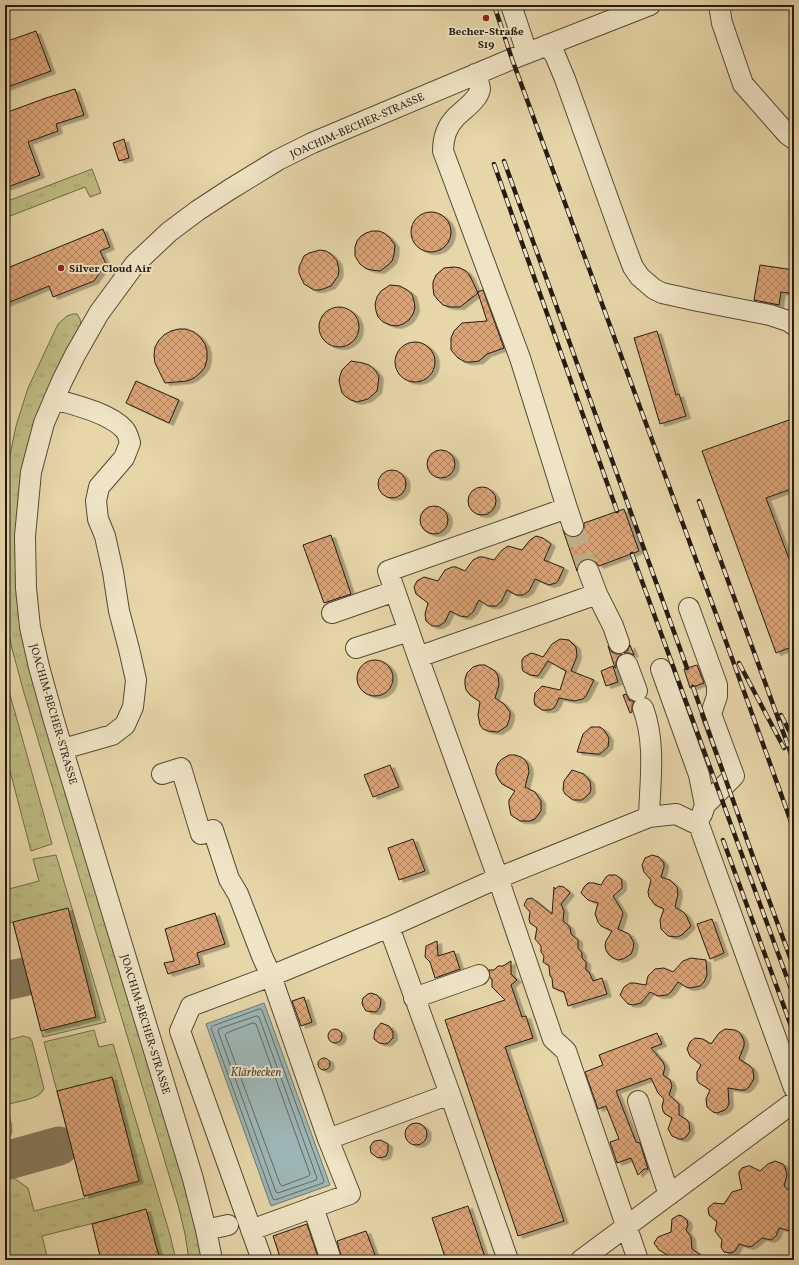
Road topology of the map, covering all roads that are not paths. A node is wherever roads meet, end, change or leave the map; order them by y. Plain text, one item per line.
1 (511, 5) edge
2 (650, 5) edge
3 (719, 5) edge
4 (547, 46) junction
5 (527, 53) junction
6 (475, 74) junction
7 (794, 139) edge
8 (794, 325) edge
9 (54, 399) junction
10 (567, 508) junction
11 (574, 526) tunnel mouth
12 (588, 570) tunnel mouth
13 (395, 591) junction
14 (597, 594) junction
15 (689, 608) dead end
16 (332, 613) dead end
17 (409, 631) junction
18 (619, 643) dead end
19 (356, 648) dead end
20 (418, 657) junction
21 (627, 664) dead end
22 (661, 669) dead end
23 (63, 749) junction
24 (162, 774) dead end
25 (705, 805) junction
26 (649, 817) junction
27 (699, 825) junction
28 (498, 878) junction
29 (389, 927) junction
30 (479, 975) dead end
31 (271, 976) junction
32 (414, 998) junction
33 (794, 1088) edge
34 (450, 1094) junction
35 (638, 1101) dead end
36 (794, 1102) edge
37 (328, 1139) junction
38 (669, 1195) junction
39 (313, 1208) junction
40 (228, 1224) dead end
41 (626, 1226) junction
42 (206, 1230) junction
43 (252, 1230) junction
44 (212, 1260) edge
45 (262, 1260) edge
46 (331, 1260) edge
47 (508, 1260) edge
48 (581, 1260) edge
49 (638, 1260) edge

1 - 5 street
2 - 4 street, JOACHIM-BECHER-STRASSE
3 - 7 street
4 - 5 street, JOACHIM-BECHER-STRASSE
4 - 8 street
5 - 6 street, JOACHIM-BECHER-STRASSE
6 - 9 street, JOACHIM-BECHER-STRASSE
6 - 10 street
9 - 23 street, JOACHIM-BECHER-STRASSE
9 - 23 street
10 - 11 street
10 - 13 street
12 - 14 street
13 - 16 street
13 - 17 street
14 - 18 street
14 - 20 street
15 - 25 street
17 - 19 street
17 - 20 street
20 - 28 street
21 - 26 street
22 - 25 street
23 - 42 street, JOACHIM-BECHER-STRASSE
24 - 31 street
25 - 27 street
26 - 27 street
26 - 28 street
27 - 33 street
28 - 29 street
28 - 41 street
29 - 31 street
29 - 32 street
30 - 32 street
31 - 37 street
31 - 43 street
32 - 34 street
34 - 37 street
34 - 47 street
35 - 38 street
36 - 38 street
37 - 39 street
38 - 41 street
39 - 43 street
39 - 46 street
40 - 42 street
41 - 48 street
41 - 49 street
42 - 44 street, JOACHIM-BECHER-STRASSE
43 - 45 street

